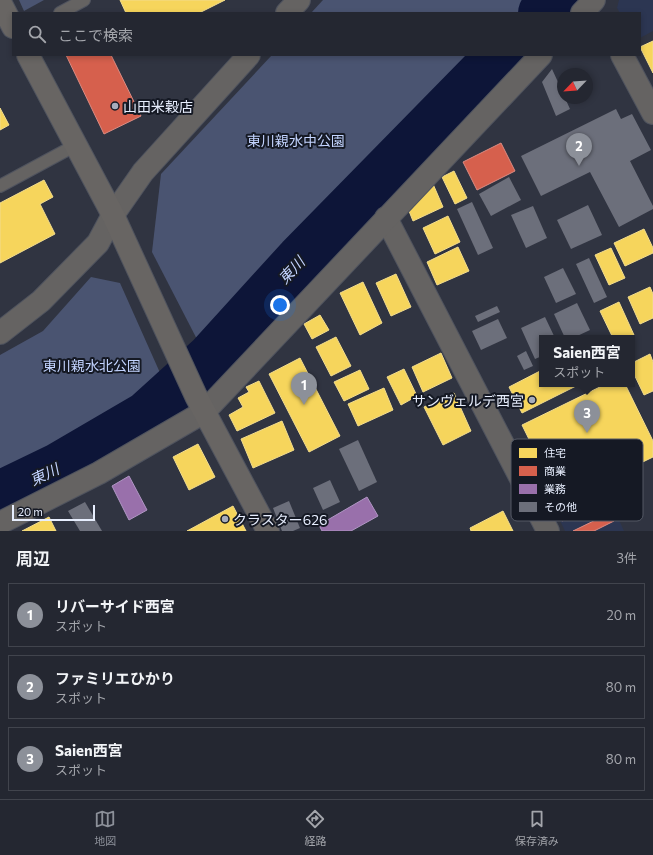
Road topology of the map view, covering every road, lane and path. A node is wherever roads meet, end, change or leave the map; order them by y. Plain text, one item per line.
1 (84, 0) edge
2 (299, 0) edge
3 (0, 2) edge
4 (62, 12) edge
5 (288, 12) edge
6 (12, 24) edge
7 (29, 56) edge
8 (248, 56) edge
9 (540, 56) edge
10 (623, 56) edge
11 (650, 100) edge
12 (76, 145) junction
13 (0, 186) edge
14 (113, 214) junction
15 (386, 218) junction
16 (0, 334) edge
17 (200, 404) junction
18 (511, 460) edge
19 (543, 521) edge
20 (0, 523) edge
21 (268, 531) edge
22 (548, 531) edge

1 - 4 lane
2 - 5 street
3 - 6 street
7 - 12 street
8 - 14 street
9 - 15 street
10 - 11 street
12 - 13 lane
12 - 14 street
14 - 16 street
14 - 17 street
15 - 17 street
15 - 18 street
17 - 20 street
17 - 21 street
19 - 22 street

